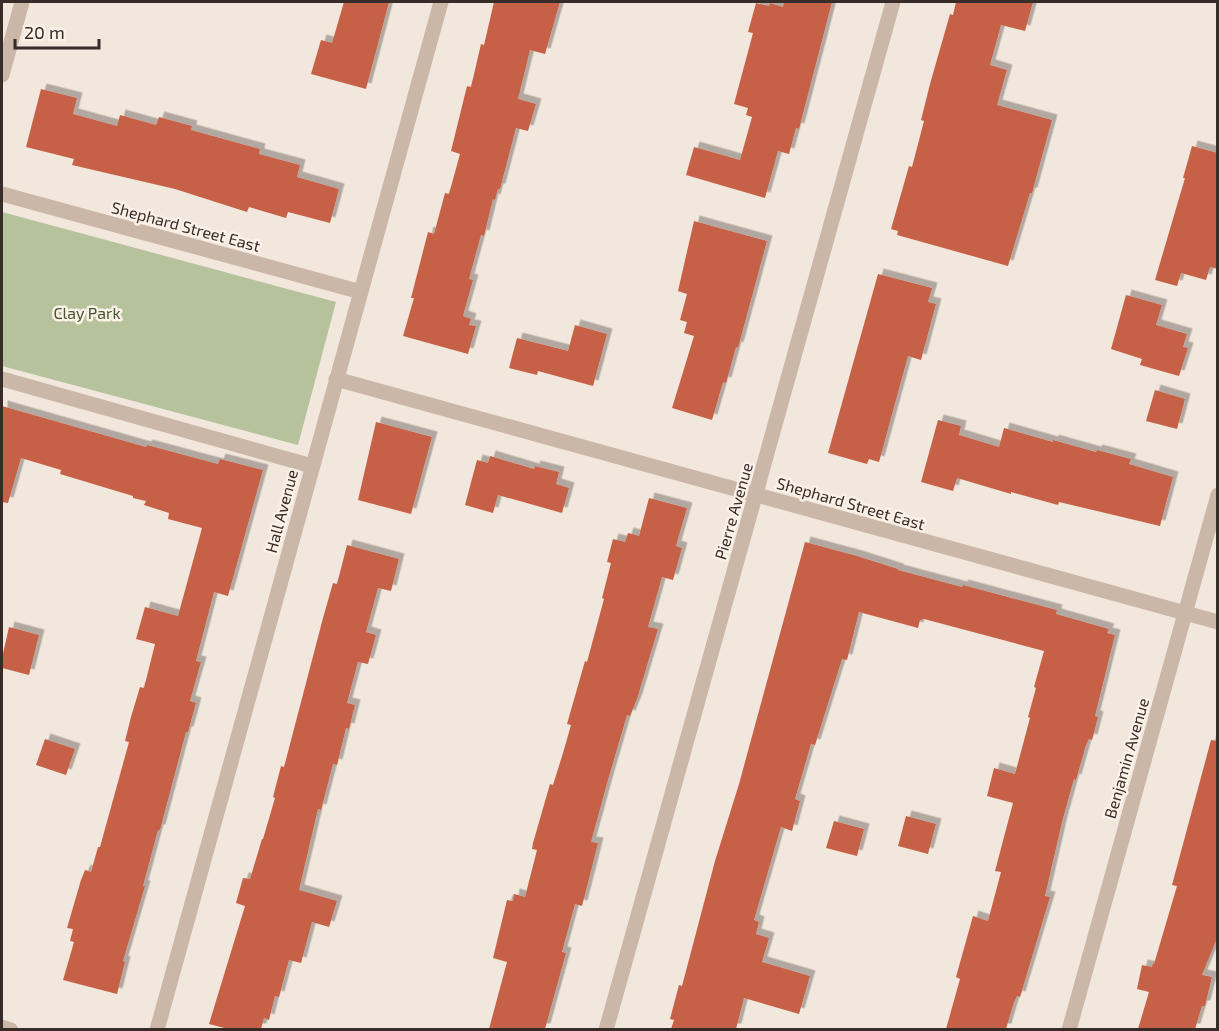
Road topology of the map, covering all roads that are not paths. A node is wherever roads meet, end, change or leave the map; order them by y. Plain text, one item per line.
1 (22, 2) edge
2 (441, 2) edge
3 (893, 2) edge
4 (2, 75) edge
5 (2, 194) edge
6 (361, 292) junction
7 (2, 379) edge
8 (336, 379) junction
9 (312, 466) junction
10 (755, 495) junction
11 (1218, 495) edge
12 (1185, 614) junction
13 (1218, 622) edge
14 (2, 1027) edge
15 (11, 1029) edge
16 (157, 1029) edge
17 (606, 1029) edge
18 (1069, 1029) edge

1 - 4 street
2 - 6 street, Hall Avenue
3 - 10 street, Pierre Avenue
5 - 6 street, Shephard Street East
6 - 8 street, Hall Avenue
7 - 9 street
8 - 9 street, Hall Avenue
8 - 10 street, Shephard Street East
9 - 16 street, Hall Avenue
10 - 12 street, Shephard Street East
10 - 17 street, Pierre Avenue
11 - 12 street, Benjamin Avenue
12 - 13 street, Shephard Street East
12 - 18 street, Benjamin Avenue
14 - 15 street

